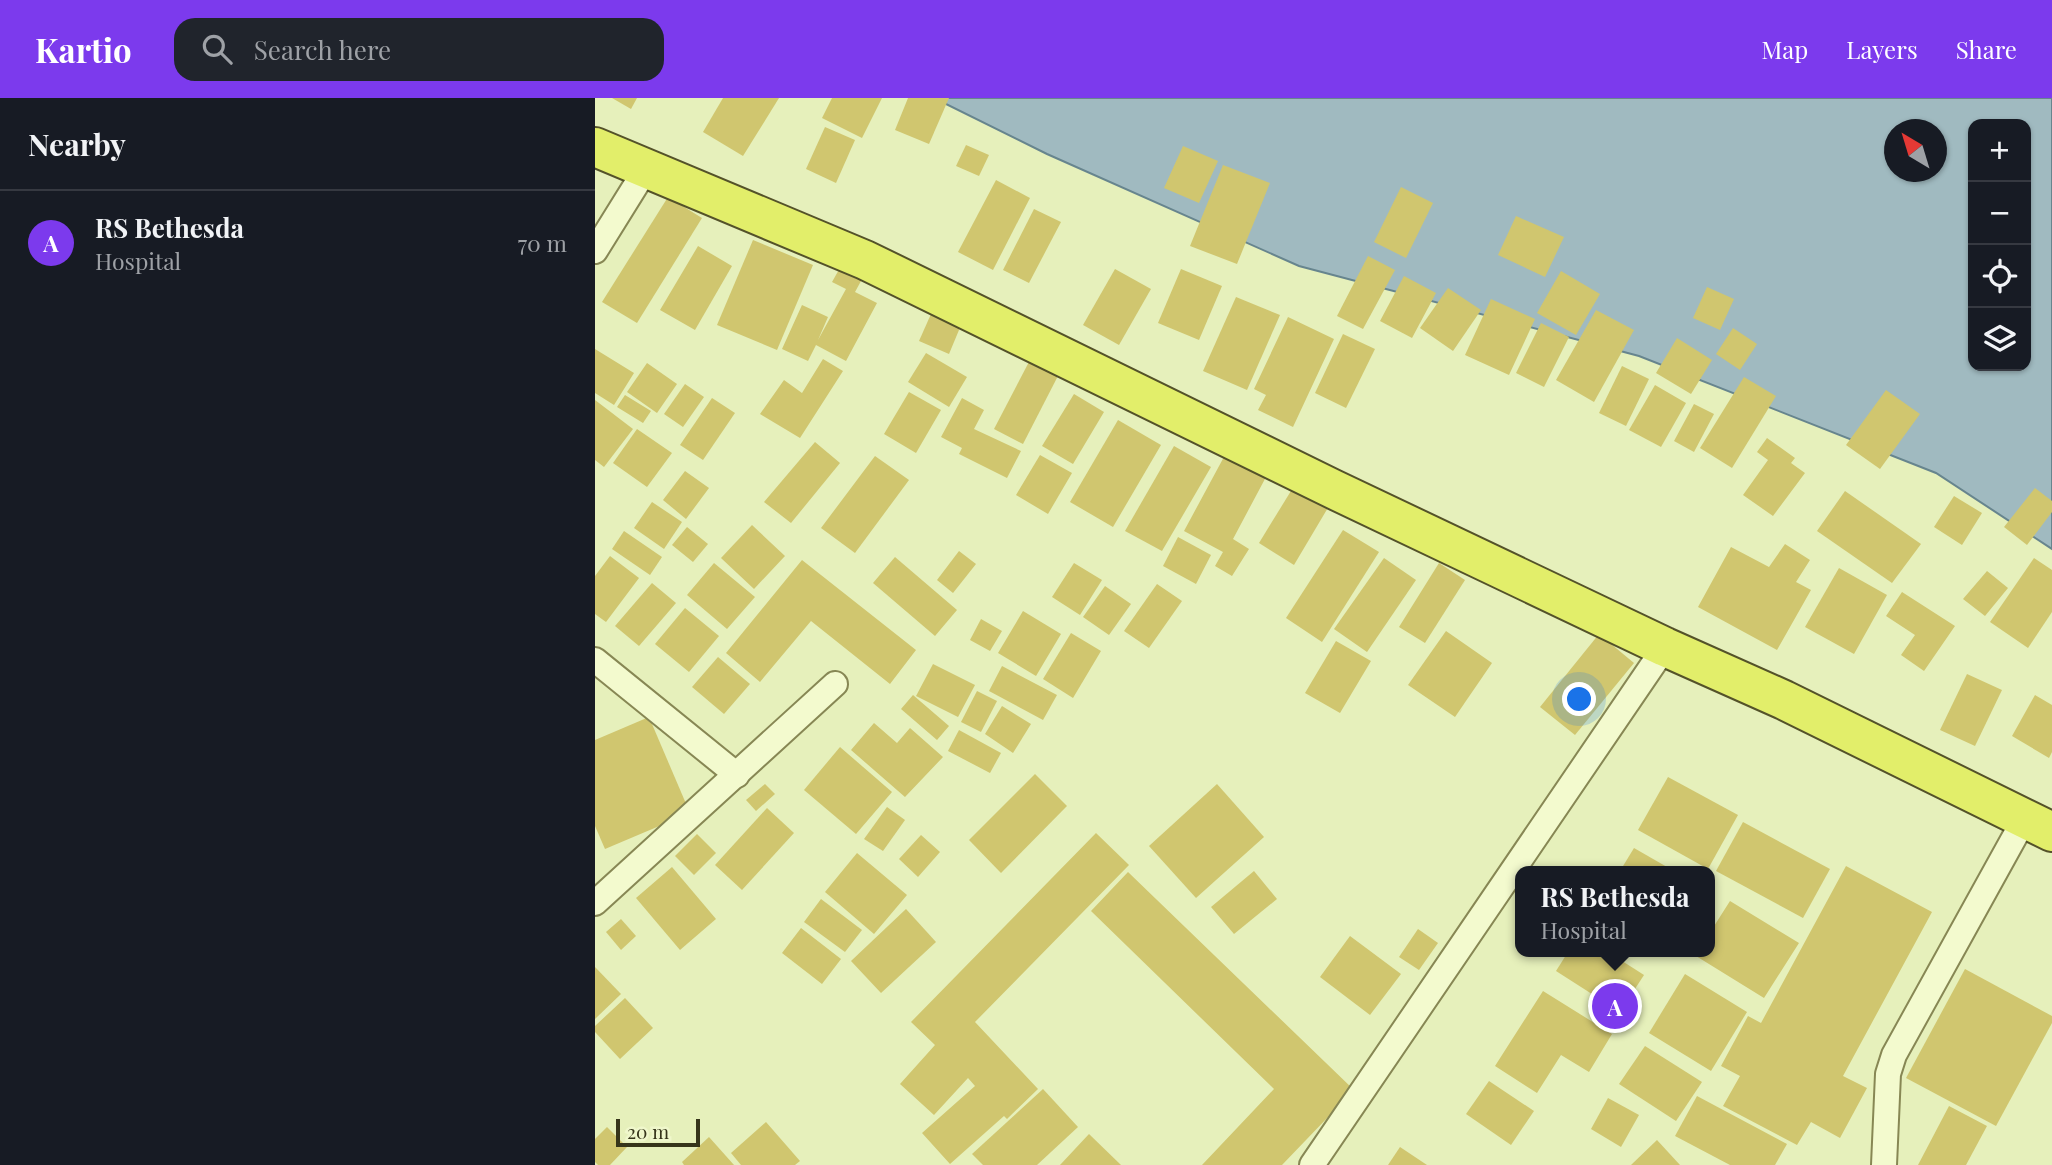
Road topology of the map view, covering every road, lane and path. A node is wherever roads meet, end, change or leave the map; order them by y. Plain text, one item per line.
1 (595, 147) edge
2 (646, 169) junction
3 (595, 251) edge
4 (1665, 647) junction
5 (595, 660) edge
6 (835, 684) dead end
7 (737, 775) junction
8 (2038, 825) edge
9 (1516, 866) edge
10 (1515, 867) edge
11 (595, 904) edge
12 (1312, 1165) edge
13 (1884, 1165) edge

1 - 2 highway
2 - 3 street
2 - 4 highway
4 - 8 highway
4 - 9 street
5 - 7 street
6 - 7 street
7 - 11 street
8 - 13 street
10 - 12 street

